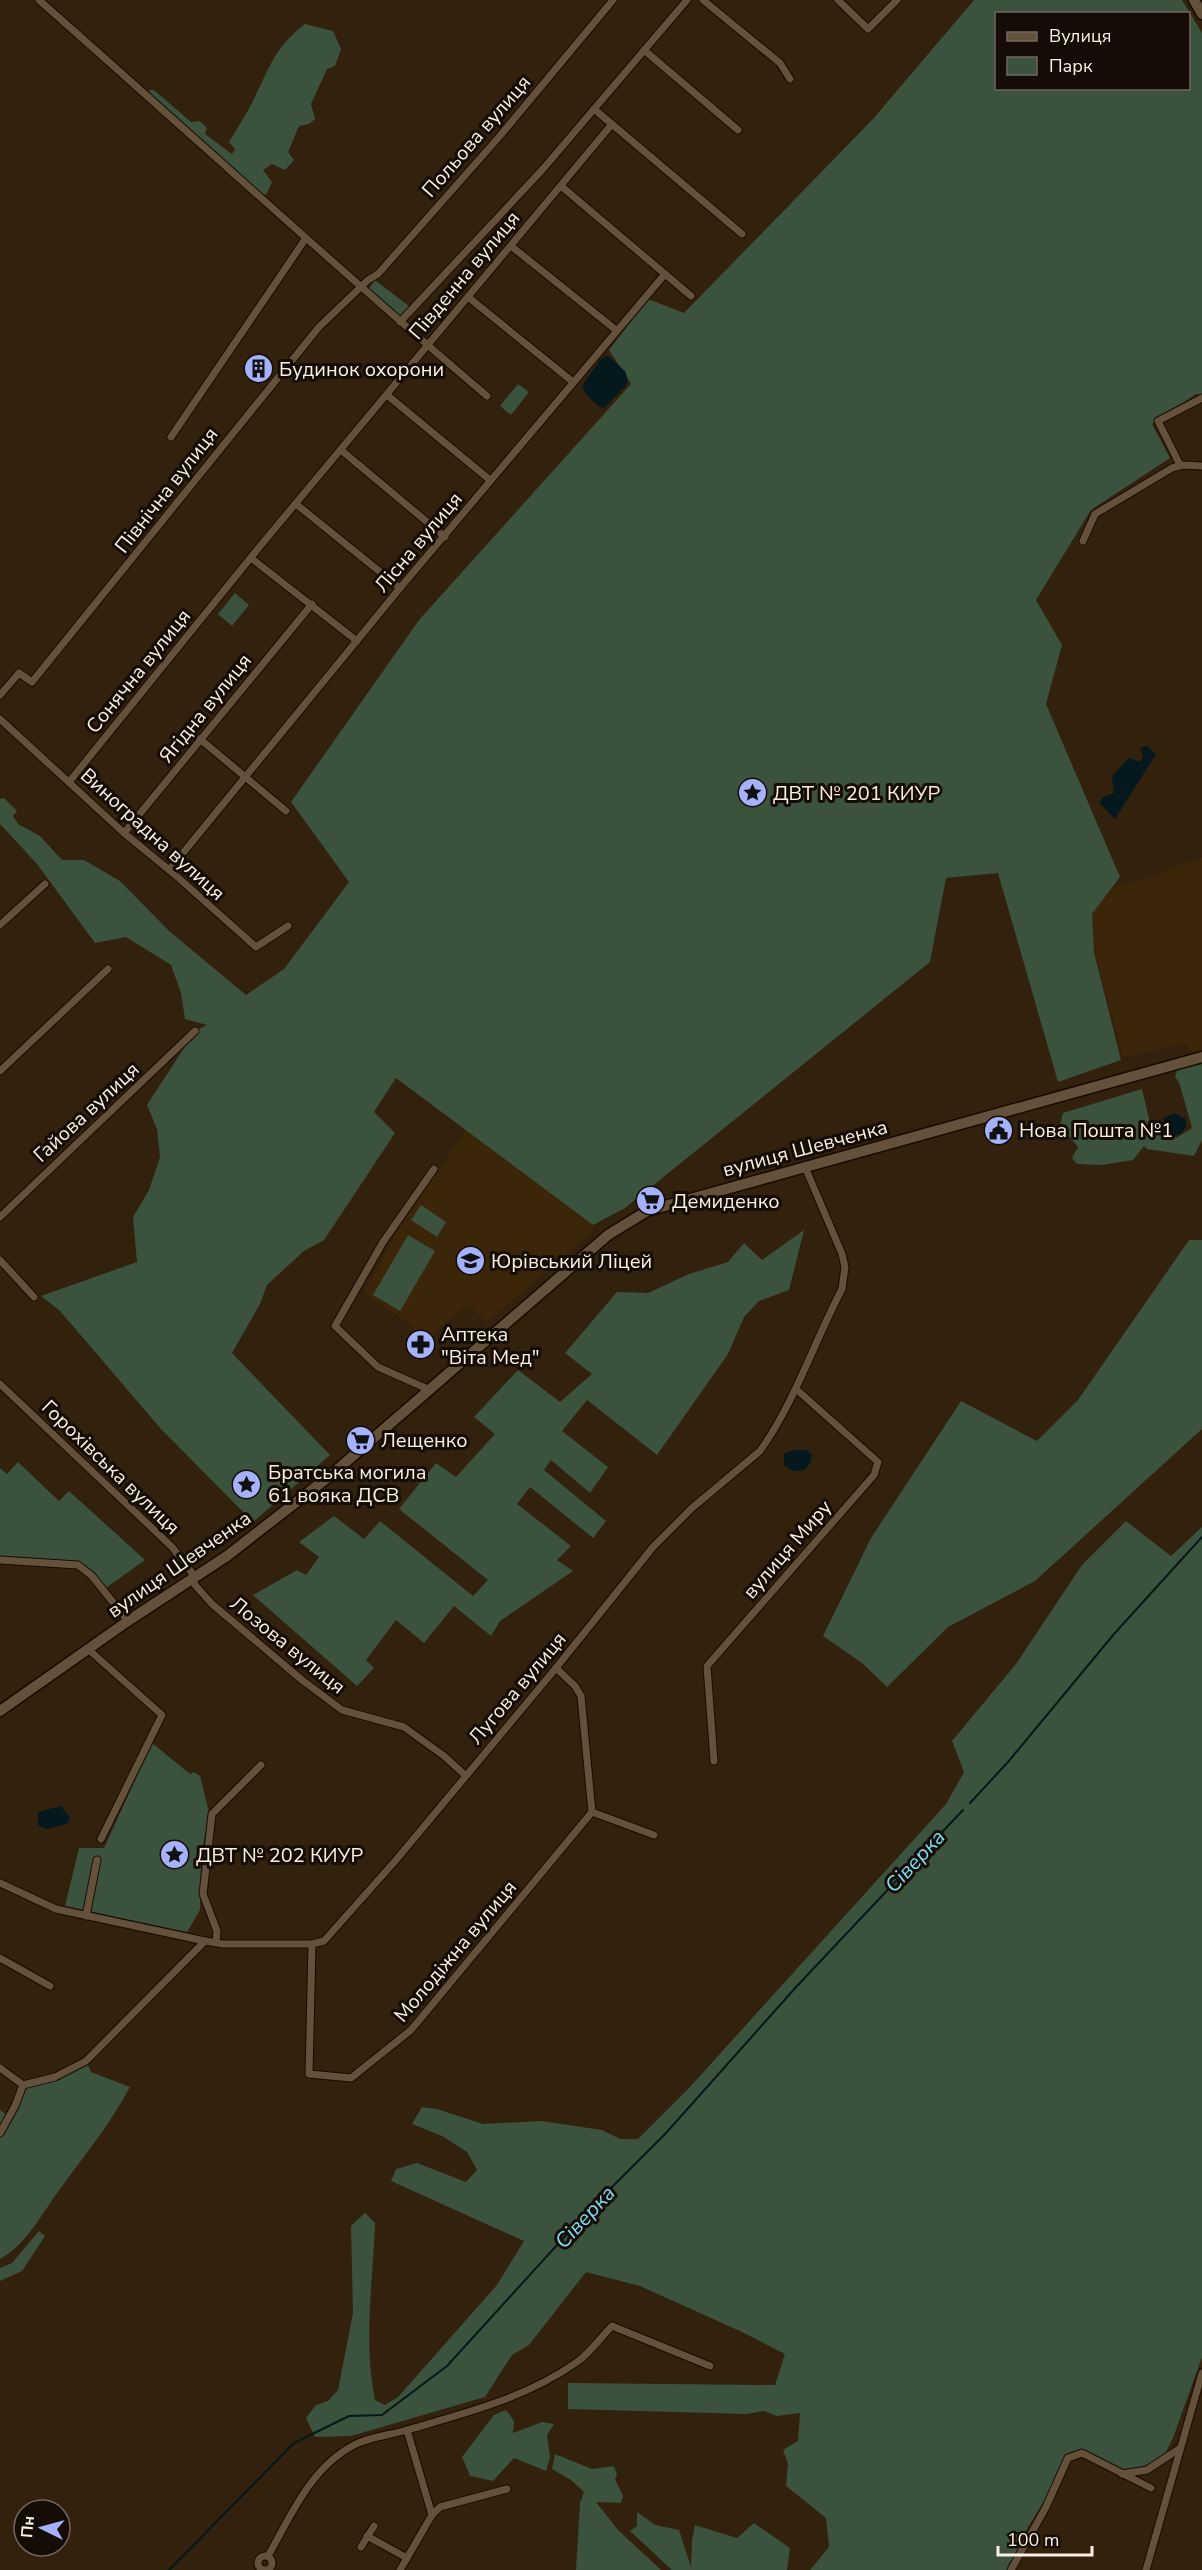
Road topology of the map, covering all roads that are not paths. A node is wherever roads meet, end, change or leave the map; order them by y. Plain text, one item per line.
1 (39, 0) edge
2 (613, 0) edge
3 (687, 0) edge
4 (703, 0) edge
5 (838, 0) edge
6 (897, 0) edge
7 (644, 50) junction
8 (790, 79) dead end
9 (594, 109) junction
10 (612, 124) junction
11 (738, 130) dead end
12 (561, 186) junction
13 (742, 234) dead end
14 (306, 238) junction
15 (510, 246) junction
16 (665, 274) junction
17 (360, 288) junction
18 (691, 296) dead end
19 (468, 297) junction
20 (400, 322) junction
21 (616, 330) junction
22 (427, 345) junction
23 (573, 382) junction
24 (387, 395) junction
25 (487, 396) dead end
26 (1202, 398) edge
27 (171, 437) dead end
28 (341, 450) junction
29 (1180, 465) junction
30 (1202, 466) edge
31 (490, 480) junction
32 (296, 504) junction
33 (445, 537) junction
34 (1083, 542) dead end
35 (251, 558) junction
36 (400, 588) junction
37 (312, 604) junction
38 (357, 641) junction
39 (0, 695) edge
40 (0, 719) edge
41 (200, 739) junction
42 (246, 776) junction
43 (69, 782) junction
44 (286, 811) dead end
45 (124, 833) junction
46 (169, 870) junction
47 (45, 884) dead end
48 (0, 926) edge
49 (288, 926) dead end
50 (108, 969) dead end
51 (195, 1031) dead end
52 (1202, 1057) edge
53 (0, 1071) edge
54 (805, 1167) junction
55 (434, 1168) dead end
56 (0, 1217) edge
57 (0, 1260) edge
58 (34, 1297) dead end
59 (0, 1384) edge
60 (796, 1389) junction
61 (430, 1390) junction
62 (0, 1560) edge
63 (193, 1579) junction
64 (128, 1621) junction
65 (89, 1650) junction
66 (556, 1668) junction
67 (0, 1711) edge
68 (714, 1761) dead end
69 (261, 1765) dead end
70 (465, 1775) junction
71 (592, 1812) junction
72 (654, 1835) dead end
73 (101, 1839) dead end
74 (97, 1860) dead end
75 (0, 1883) edge
76 (86, 1916) junction
77 (205, 1941) junction
78 (216, 1942) junction
79 (312, 1944) junction
80 (0, 1958) edge
81 (50, 1986) dead end
82 (0, 2068) edge
83 (23, 2085) junction
84 (0, 2133) edge
85 (710, 2366) dead end
86 (1202, 2374) edge
87 (407, 2430) junction
88 (1179, 2449) junction
89 (1122, 2474) junction
90 (1151, 2488) dead end
91 (507, 2489) dead end
92 (432, 2515) junction
93 (374, 2526) dead end
94 (367, 2536) junction
95 (361, 2547) dead end
96 (268, 2556) junction
97 (407, 2558) junction
98 (272, 2566) junction
99 (261, 2569) edge
100 (279, 2570) edge
101 (400, 2570) edge
102 (1011, 2570) edge
103 (1146, 2570) edge

1 - 14 street
2 - 17 street, Польова вулиця
3 - 7 street, Південна вулиця
4 - 8 street
5 - 6 street
7 - 9 street, Південна вулиця
7 - 11 street
9 - 10 street
9 - 20 street, Південна вулиця
10 - 12 street, Південна вулиця
10 - 13 street
12 - 15 street, Південна вулиця
12 - 16 street
14 - 17 street
14 - 27 street
15 - 19 street, Південна вулиця
15 - 21 street
16 - 18 street
16 - 21 street, Лісна вулиця
17 - 20 street
17 - 39 street, Північна вулиця
19 - 22 street, Південна вулиця
19 - 23 street
20 - 22 street
21 - 23 street, Лісна вулиця
22 - 24 street, Південна вулиця
22 - 25 street
23 - 31 street, Лісна вулиця
24 - 28 street, Південна вулиця
24 - 31 street
26 - 29 street
28 - 32 street, Південна вулиця
28 - 33 street
29 - 30 street
29 - 34 street
31 - 33 street, Лісна вулиця
32 - 35 street, Південна вулиця
32 - 36 street
33 - 36 street, Лісна вулиця
35 - 37 street
35 - 43 street, Сонячна вулиця
36 - 38 street, Лісна вулиця
37 - 38 street
37 - 41 street, Ягідна вулиця
38 - 42 street, Лісна вулиця
40 - 43 street, Виноградна вулиця
41 - 42 street
41 - 45 street, Ягідна вулиця
42 - 44 street
42 - 46 street, Лісна вулиця
43 - 45 street, Виноградна вулиця
45 - 46 street, Виноградна вулиця
46 - 49 street, Виноградна вулиця
47 - 48 street
50 - 53 street
51 - 56 street, Гайова вулиця
52 - 54 street, вулиця Шевченка
54 - 60 street, Лугова вулиця
54 - 61 street, вулиця Шевченка
55 - 61 street
57 - 58 street
59 - 63 street, Горохівська вулиця
60 - 66 street, Лугова вулиця
60 - 68 street, вулиця Миру
61 - 63 street, вулиця Шевченка
62 - 64 street
63 - 64 street, вулиця Шевченка
63 - 70 street, Лозова вулиця
64 - 65 street, вулиця Шевченка
65 - 67 street, вулиця Шевченка
65 - 73 street
66 - 70 street, Лугова вулиця
66 - 71 street
69 - 78 street
70 - 79 street, Лугова вулиця
71 - 72 street
71 - 79 street, Молодіжна вулиця
74 - 76 street
75 - 76 street
76 - 77 street
77 - 78 street
77 - 83 street
78 - 79 street
80 - 81 street
82 - 83 street
83 - 84 street
85 - 87 street
86 - 88 street
87 - 92 street
87 - 96 street
88 - 89 street
88 - 103 street
89 - 90 street
89 - 102 street
91 - 92 street
92 - 97 street
93 - 94 street
94 - 95 street
94 - 97 street
96 - 98 street
96 - 99 street
97 - 101 street
98 - 99 street
98 - 100 street

